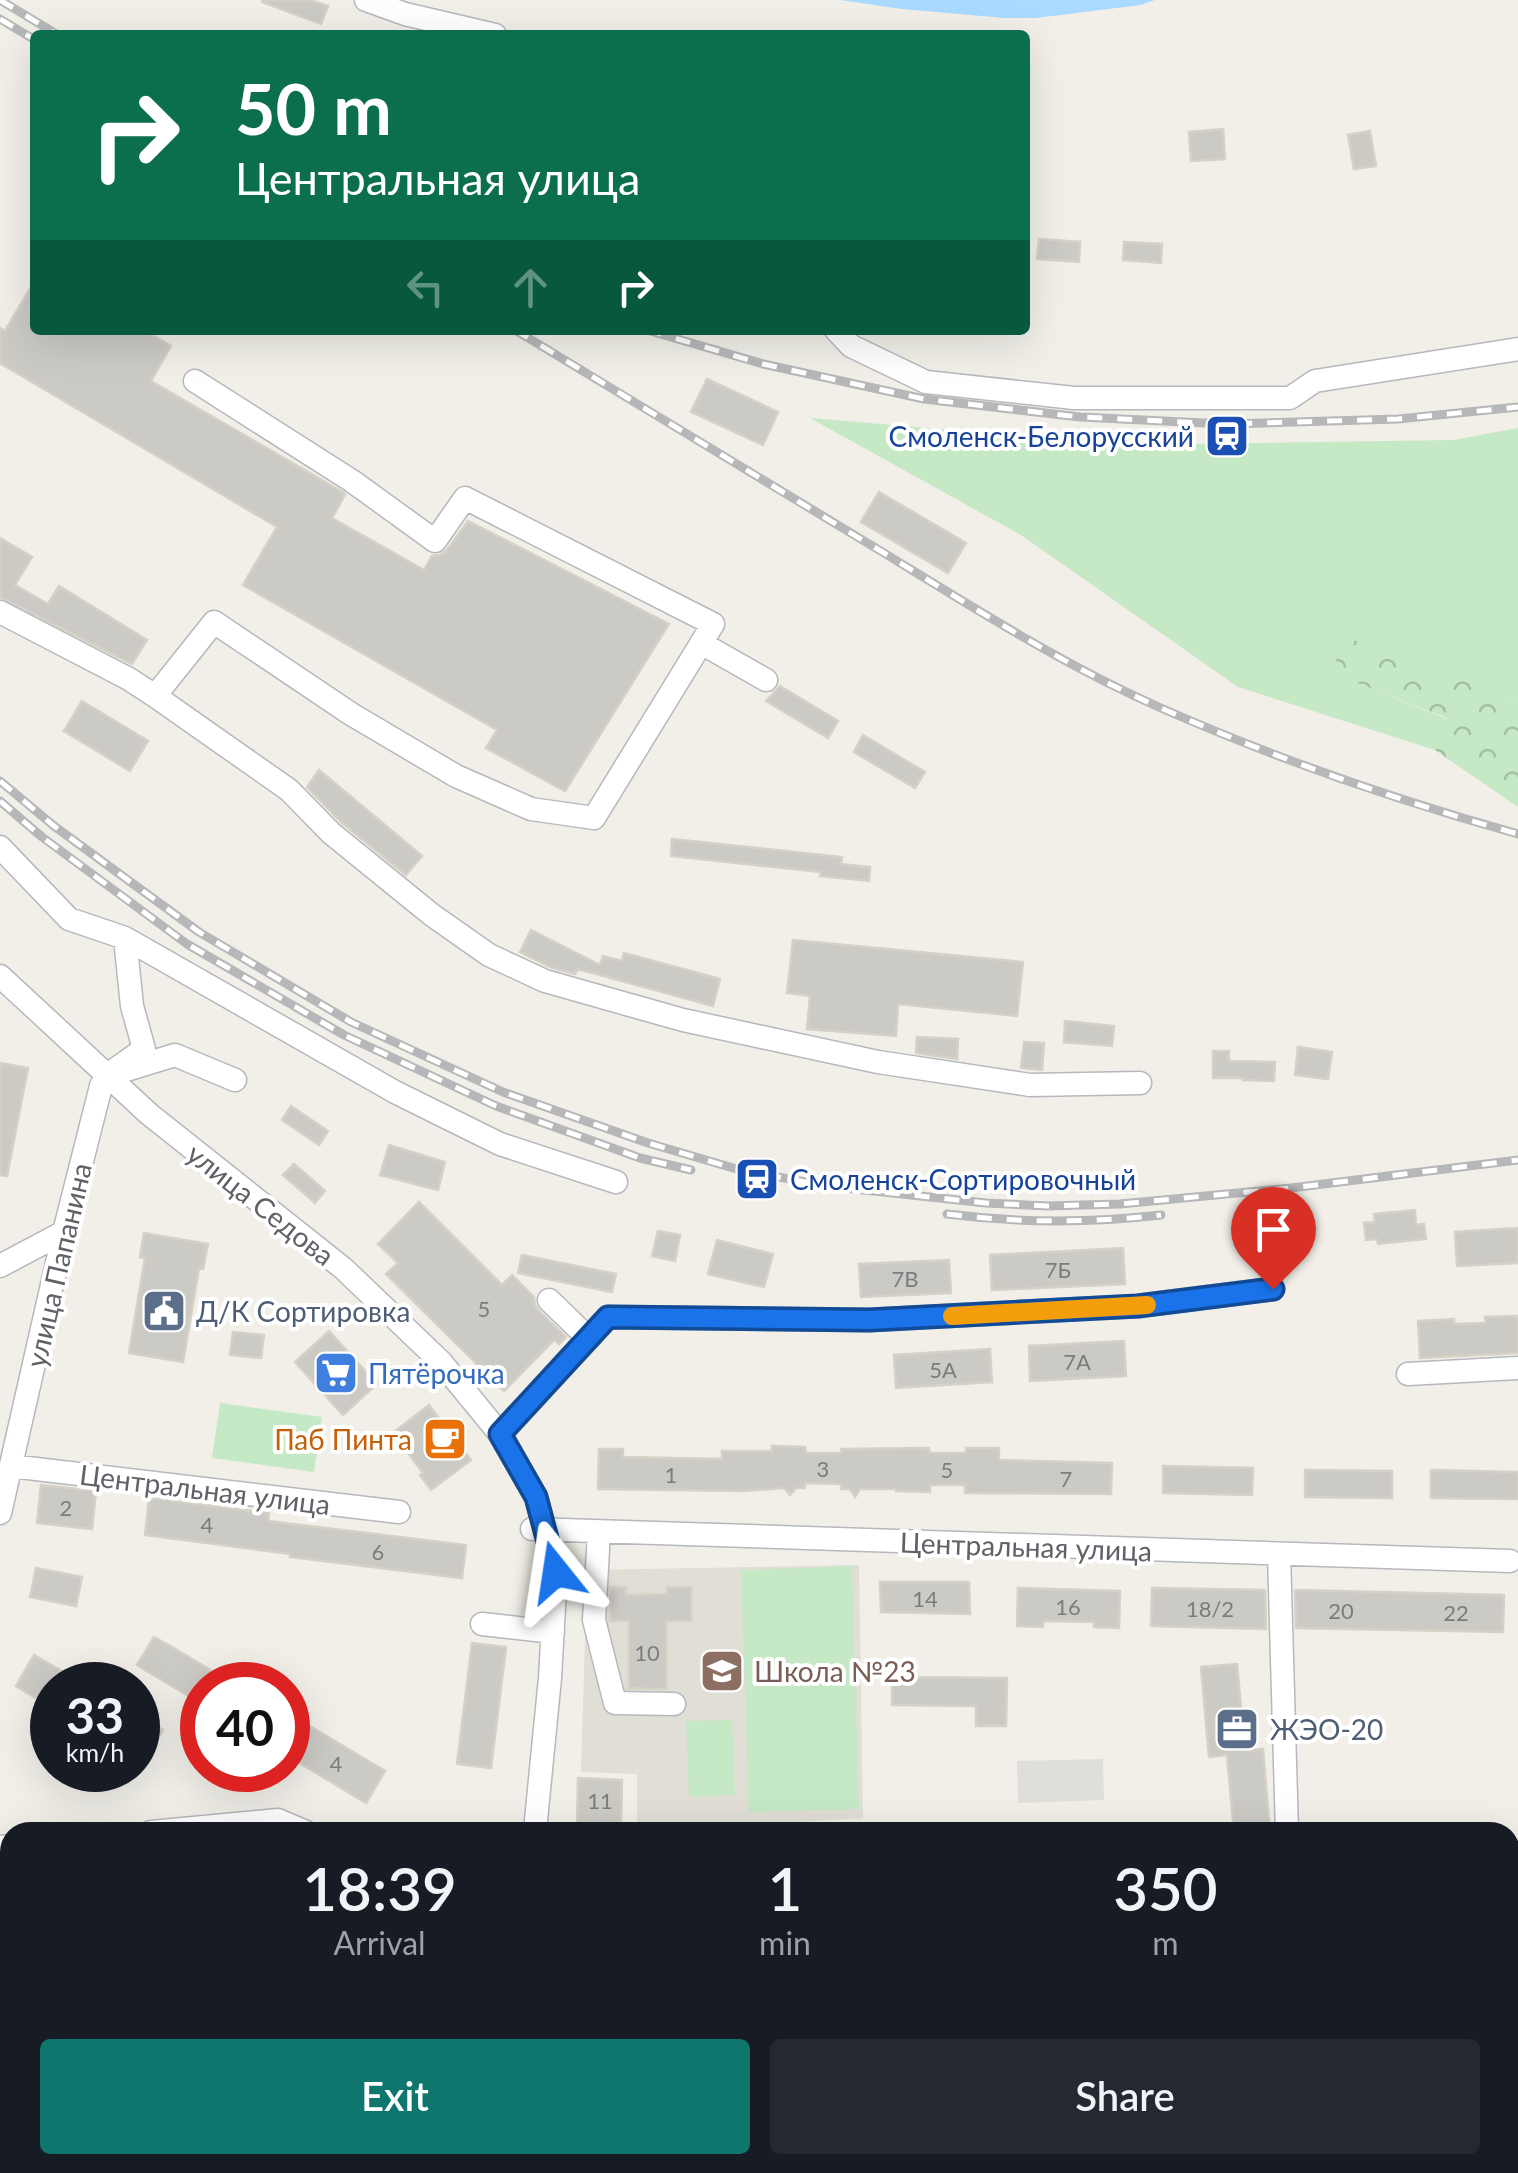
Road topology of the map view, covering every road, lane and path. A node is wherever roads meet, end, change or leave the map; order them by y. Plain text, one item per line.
1 (366, 0) edge
2 (474, 30) edge
3 (841, 335) edge
4 (1518, 349) edge
5 (194, 381) dead end
6 (0, 612) edge
7 (700, 644) junction
8 (766, 680) dead end
9 (155, 696) junction
10 (0, 847) edge
11 (126, 938) junction
12 (0, 976) edge
13 (106, 1076) junction
14 (234, 1080) dead end
15 (1140, 1083) dead end
16 (616, 1182) dead end
17 (64, 1232) junction
18 (0, 1266) edge
19 (1273, 1289) dead end
20 (550, 1300) dead end
21 (588, 1338) junction
22 (1518, 1368) edge
23 (1408, 1374) dead end
24 (500, 1434) junction
25 (11, 1466) junction
26 (399, 1512) dead end
27 (0, 1514) edge
28 (537, 1530) junction
29 (598, 1532) junction
30 (1279, 1554) junction
31 (1515, 1563) edge
32 (482, 1624) dead end
33 (552, 1632) junction
34 (674, 1704) dead end
35 (257, 1822) edge
36 (283, 1822) edge
37 (536, 1822) edge
38 (1287, 1822) edge

1 - 2 street
3 - 4 street
5 - 7 street
6 - 9 street
7 - 8 street
7 - 9 street
9 - 15 street
10 - 11 street
11 - 13 street
11 - 16 street
12 - 13 street, улица Седова
13 - 14 street
13 - 17 street, улица Папанина
13 - 24 street, улица Седова
17 - 18 street
17 - 25 street, улица Папанина
19 - 21 street
20 - 21 street
21 - 24 street
22 - 23 street
24 - 28 street, улица Седова
25 - 26 street, Центральная улица
25 - 27 street, улица Папанина
28 - 29 street, Центральная улица
28 - 33 street, улица Седова
29 - 30 street, Центральная улица
29 - 34 street
30 - 31 street, Центральная улица
30 - 38 street
32 - 33 street
33 - 37 street, улица Седова
35 - 36 street

